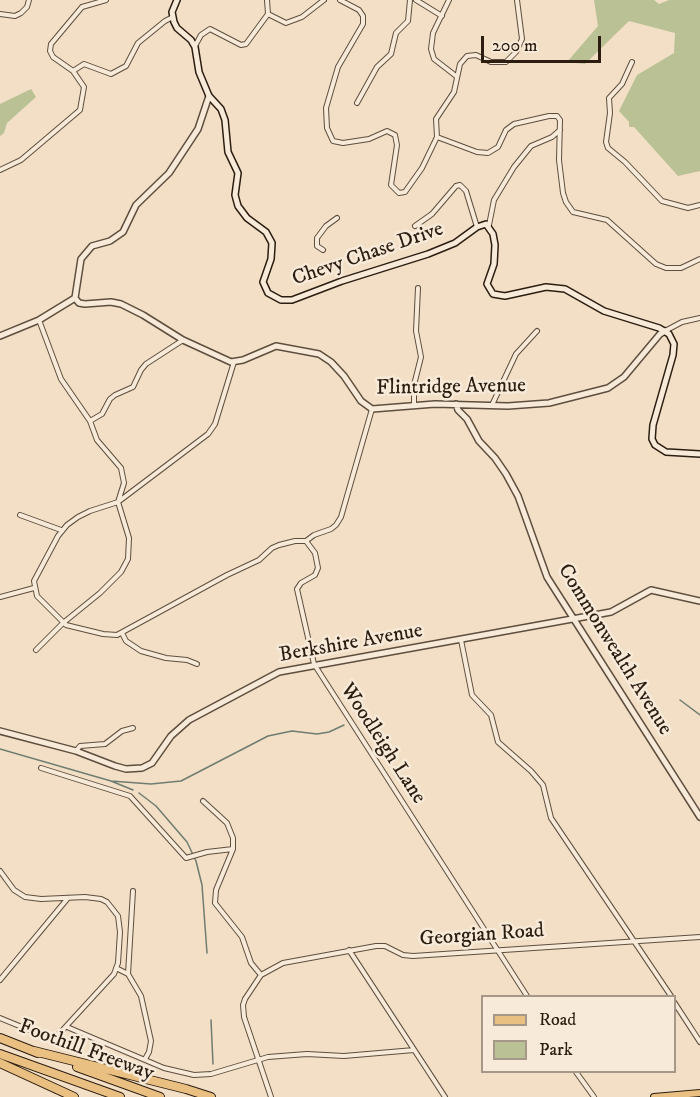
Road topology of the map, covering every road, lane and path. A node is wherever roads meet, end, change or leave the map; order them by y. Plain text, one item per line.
1 (29, 0) edge
2 (106, 0) edge
3 (177, 0) edge
4 (267, 0) edge
5 (324, 0) edge
6 (340, 0) edge
7 (410, 0) edge
8 (416, 0) edge
9 (449, 0) edge
10 (517, 0) edge
11 (0, 14) edge
12 (268, 14) junction
13 (442, 16) junction
14 (173, 17) junction
15 (195, 47) junction
16 (632, 62) dead end
17 (73, 71) junction
18 (456, 76) junction
19 (210, 96) junction
20 (357, 103) dead end
21 (217, 105) junction
22 (205, 107) junction
23 (561, 129) junction
24 (437, 137) junction
25 (0, 170) edge
26 (700, 205) edge
27 (337, 218) dead end
28 (489, 225) junction
29 (415, 226) dead end
30 (477, 226) junction
31 (323, 250) dead end
32 (700, 259) edge
33 (418, 288) dead end
34 (75, 298) junction
35 (700, 318) edge
36 (39, 320) junction
37 (537, 331) dead end
38 (665, 331) junction
39 (0, 336) edge
40 (183, 340) junction
41 (234, 362) junction
42 (456, 404) junction
43 (414, 405) junction
44 (492, 405) junction
45 (372, 409) junction
46 (90, 421) junction
47 (700, 454) edge
48 (118, 502) junction
49 (20, 515) dead end
50 (62, 530) junction
51 (306, 541) junction
52 (34, 588) junction
53 (0, 597) edge
54 (700, 601) edge
55 (574, 620) junction
56 (63, 623) junction
57 (122, 633) junction
58 (460, 640) junction
59 (36, 650) dead end
60 (197, 664) dead end
61 (315, 667) junction
62 (133, 728) dead end
63 (0, 731) edge
64 (76, 751) junction
65 (41, 768) dead end
66 (203, 801) dead end
67 (700, 817) edge
68 (234, 849) junction
69 (0, 871) edge
70 (133, 891) dead end
71 (69, 898) junction
72 (700, 937) edge
73 (633, 940) junction
74 (349, 950) junction
75 (496, 950) junction
76 (116, 968) junction
77 (128, 974) junction
78 (261, 975) junction
79 (0, 980) edge
80 (526, 995) edge
81 (670, 995) edge
82 (676, 1004) edge
83 (0, 1018) edge
84 (67, 1027) junction
85 (0, 1038) edge
86 (700, 1042) edge
87 (414, 1050) junction
88 (34, 1051) junction
89 (0, 1054) edge
90 (145, 1059) junction
91 (258, 1059) junction
92 (0, 1063) edge
93 (577, 1073) edge
94 (700, 1093) edge
95 (74, 1097) edge
96 (120, 1097) edge
97 (160, 1097) edge
98 (212, 1097) edge
99 (271, 1097) edge
100 (445, 1097) edge
101 (594, 1097) edge
102 (654, 1097) edge

1 - 11 street
2 - 17 street
3 - 14 street
4 - 12 street
5 - 12 street
6 - 24 street
7 - 20 street
8 - 13 street
9 - 13 street
10 - 18 street
12 - 15 street
13 - 18 street
14 - 15 street, Chevy Chase Drive
14 - 17 street
15 - 19 street, Chevy Chase Drive
16 - 26 street
17 - 25 street
18 - 24 street
19 - 21 street, Chevy Chase Drive
19 - 22 street
21 - 22 street
21 - 30 street, Chevy Chase Drive
22 - 34 street
23 - 24 street
23 - 28 street
23 - 32 street
27 - 31 street
28 - 30 street
28 - 38 street
29 - 30 street
33 - 43 street
34 - 36 street
34 - 40 street
35 - 38 street, Flintridge Avenue
36 - 39 street
36 - 46 street
37 - 44 street
38 - 44 street, Flintridge Avenue
38 - 47 street
40 - 41 street
40 - 46 street
41 - 45 street, Flintridge Avenue
41 - 48 street
42 - 43 street, Flintridge Avenue
42 - 44 street, Flintridge Avenue
42 - 55 street, Commonwealth Avenue
43 - 45 street, Flintridge Avenue
45 - 51 street
46 - 48 street
48 - 50 street
48 - 56 street
49 - 50 street
50 - 52 street
51 - 57 street
51 - 61 street, Woodleigh Lane
52 - 53 street
52 - 56 street
54 - 55 street, Berkshire Avenue
55 - 58 street, Berkshire Avenue
55 - 67 street, Commonwealth Avenue
56 - 57 street
56 - 59 street
57 - 60 street
58 - 61 street, Berkshire Avenue
58 - 73 street
61 - 64 street, Berkshire Avenue
61 - 75 street, Woodleigh Lane
62 - 64 street
63 - 64 street, Berkshire Avenue
65 - 68 street
66 - 68 street
68 - 78 street
69 - 71 street
70 - 77 street
71 - 76 street
71 - 79 street
72 - 73 street, Georgian Road
73 - 75 street, Georgian Road
73 - 81 street
74 - 75 street, Georgian Road
74 - 78 street, Georgian Road
74 - 87 street
75 - 80 street, Woodleigh Lane
76 - 77 street
76 - 84 street
77 - 90 street
78 - 91 street, Georgian Road
82 - 86 street
83 - 84 street
84 - 90 street
85 - 88 highway, Foothill Freeway
87 - 91 street
87 - 100 street
88 - 97 highway, Foothill Freeway
88 - 98 highway
89 - 96 highway, Foothill Freeway
90 - 91 street
91 - 99 street, Georgian Road
92 - 95 highway
93 - 101 street
94 - 102 main road

